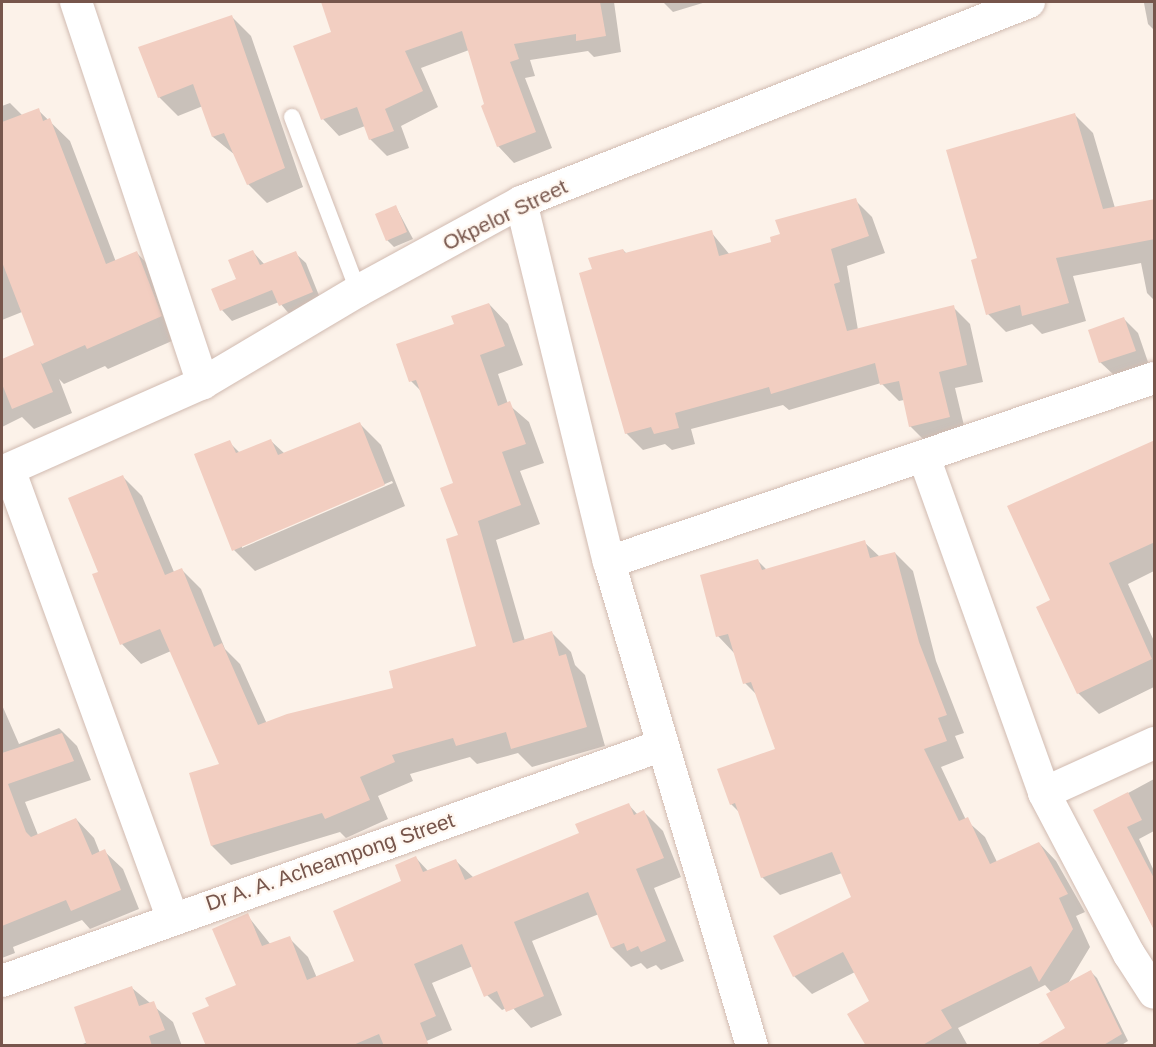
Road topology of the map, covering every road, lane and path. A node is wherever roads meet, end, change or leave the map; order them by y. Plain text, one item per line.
1 (76, 2) edge
2 (1029, 2) edge
3 (977, 10) edge
4 (292, 117) dead end
5 (521, 202) junction
6 (358, 291) junction
7 (1155, 378) edge
8 (203, 383) junction
9 (924, 457) junction
10 (5, 471) edge
11 (609, 562) junction
12 (1155, 743) edge
13 (660, 746) junction
14 (1044, 793) junction
15 (172, 917) junction
16 (2, 981) edge
17 (1155, 993) edge
18 (752, 1046) edge

1 - 8 street
2 - 3 street, Okpelor Street
3 - 5 street, Okpelor Street
4 - 6 lane
5 - 6 street, Okpelor Street
5 - 11 street
6 - 8 street, Okpelor Street
7 - 9 street
8 - 10 street, Okpelor Street
9 - 11 street
9 - 14 street
10 - 15 street
11 - 13 street
12 - 14 street
13 - 15 street, Dr A. A. Acheampong Street
13 - 18 street
14 - 17 street
15 - 16 street, Dr A. A. Acheampong Street

